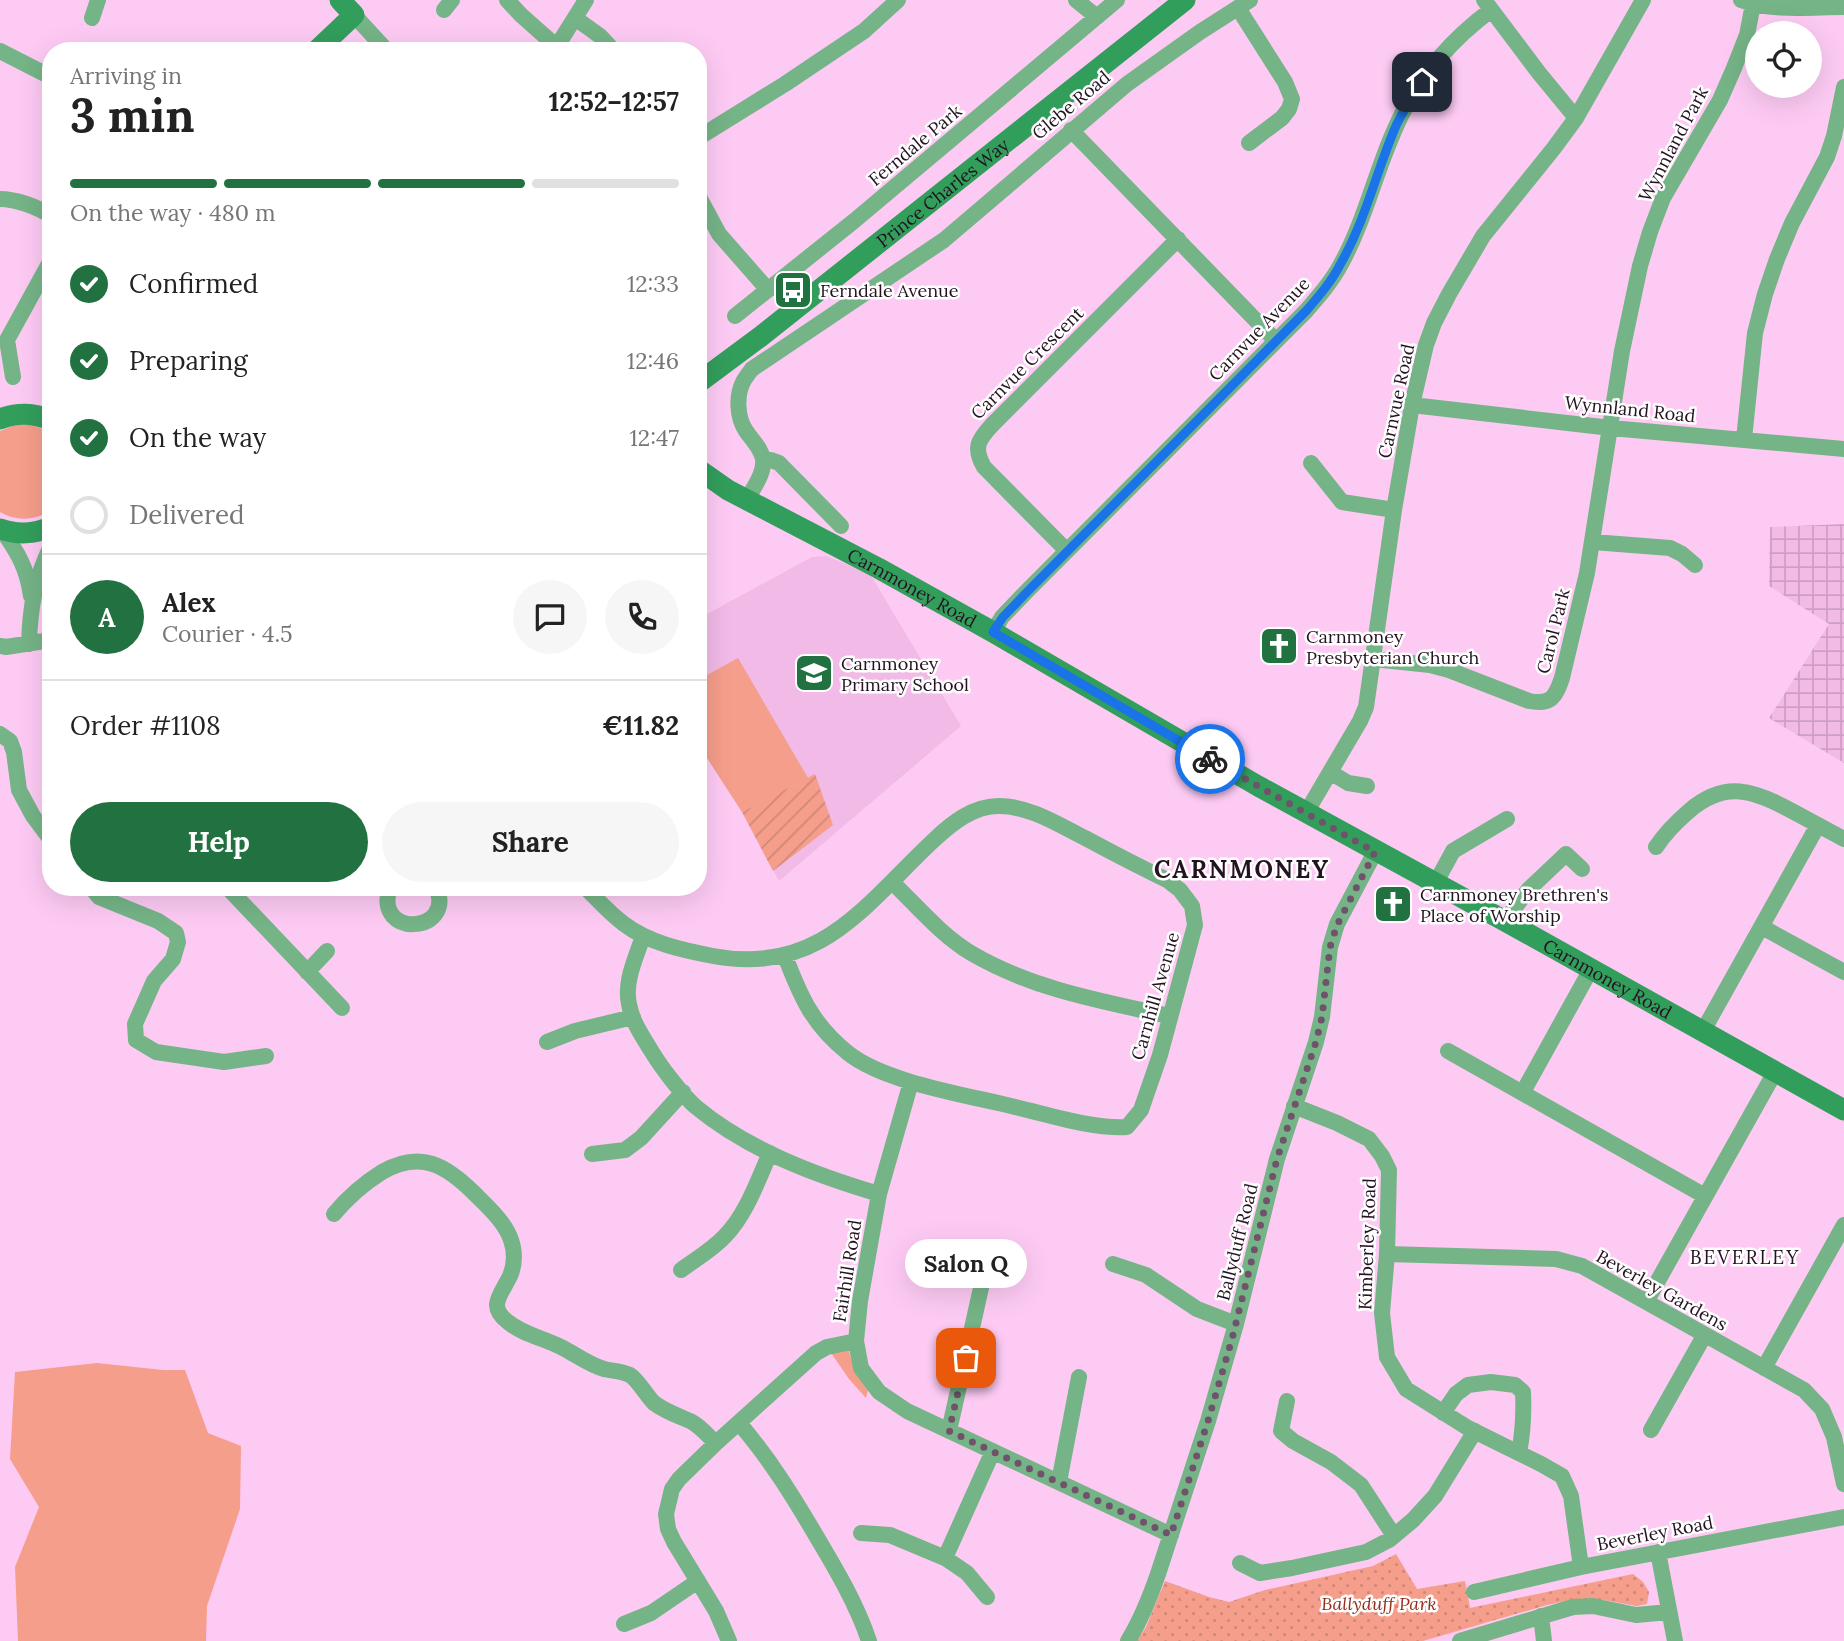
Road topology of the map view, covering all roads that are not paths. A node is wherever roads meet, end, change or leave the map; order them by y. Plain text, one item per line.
1 (98, 0) edge
2 (507, 0) edge
3 (586, 0) edge
4 (1076, 0) edge
5 (1117, 0) edge
6 (1185, 0) edge
7 (1643, 0) edge
8 (892, 2) edge
9 (1747, 2) edge
10 (1244, 4) edge
11 (1487, 5) edge
12 (1844, 7) edge
13 (347, 8) edge
14 (1097, 17) junction
15 (92, 18) dead end
16 (575, 18) junction
17 (322, 42) edge
18 (379, 42) edge
19 (549, 42) edge
20 (560, 42) edge
21 (605, 42) edge
22 (0, 51) edge
23 (42, 72) edge
24 (1844, 87) edge
25 (1576, 118) junction
26 (1072, 130) junction
27 (707, 132) edge
28 (1249, 143) dead end
29 (0, 199) edge
30 (42, 211) edge
31 (707, 212) edge
32 (1178, 239) junction
33 (42, 276) edge
34 (768, 289) junction
35 (735, 316) dead end
36 (1276, 341) junction
37 (752, 369) joint
38 (707, 376) edge
39 (13, 377) dead end
40 (42, 404) edge
41 (1412, 405) junction
42 (8, 414) edge
43 (42, 417) edge
44 (1611, 428) junction
45 (1744, 439) junction
46 (1844, 449) edge
47 (764, 461) junction
48 (1311, 463) dead end
49 (707, 476) edge
50 (747, 500) junction
51 (1394, 510) junction
52 (841, 526) dead end
53 (1, 529) edge
54 (42, 530) edge
55 (1593, 542) junction
56 (1067, 551) junction
57 (1695, 565) dead end
58 (42, 567) edge
59 (32, 602) junction
60 (993, 632) junction
61 (42, 642) edge
62 (29, 644) junction
63 (0, 646) edge
64 (1373, 659) junction
65 (0, 734) edge
66 (1330, 772) junction
67 (1367, 786) dead end
68 (1306, 813) junction
69 (1507, 819) dead end
70 (1818, 825) junction
71 (42, 828) edge
72 (1844, 839) edge
73 (1656, 846) dead end
74 (1375, 852) junction
75 (1582, 869) dead end
76 (892, 882) junction
77 (1435, 884) junction
78 (98, 896) edge
79 (235, 896) edge
80 (387, 896) edge
81 (438, 896) edge
82 (594, 896) edge
83 (602, 896) edge
84 (598, 900) junction
85 (1505, 921) junction
86 (1762, 928) junction
87 (643, 936) junction
88 (327, 951) dead end
89 (785, 956) junction
90 (1591, 969) junction
91 (307, 972) junction
92 (1844, 972) edge
93 (342, 1008) dead end
94 (1169, 1016) junction
95 (634, 1017) junction
96 (1703, 1031) junction
97 (547, 1042) dead end
98 (1448, 1051) dead end
99 (266, 1056) dead end
100 (1775, 1072) junction
101 (911, 1082) junction
102 (683, 1092) junction
103 (1523, 1092) junction
104 (1294, 1106) junction
105 (1844, 1110) edge
106 (770, 1153) junction
107 (592, 1154) dead end
108 (879, 1195) junction
109 (1705, 1196) junction
110 (334, 1214) dead end
111 (1844, 1225) edge
112 (988, 1248) dead end
113 (1387, 1254) junction
114 (1113, 1264) dead end
115 (681, 1270) dead end
116 (1646, 1302) junction
117 (1236, 1324) junction
118 (1704, 1336) junction
119 (856, 1341) junction
120 (1764, 1368) junction
121 (1079, 1377) dead end
122 (1287, 1401) dead end
123 (1443, 1413) junction
124 (739, 1423) junction
125 (1651, 1430) dead end
126 (949, 1431) junction
127 (1475, 1431) junction
128 (716, 1443) junction
129 (993, 1451) junction
130 (1519, 1453) junction
131 (1059, 1482) junction
132 (1844, 1484) edge
133 (1844, 1517) edge
134 (861, 1533) dead end
135 (1171, 1535) junction
136 (1394, 1536) junction
137 (1658, 1552) junction
138 (945, 1558) junction
139 (1240, 1563) dead end
140 (1581, 1567) junction
141 (698, 1581) junction
142 (1474, 1592) dead end
143 (987, 1597) dead end
144 (1670, 1612) junction
145 (1541, 1616) junction
146 (624, 1624) dead end
147 (729, 1641) edge
148 (869, 1641) edge
149 (1128, 1641) edge
150 (1460, 1641) edge
151 (1544, 1641) edge
152 (1675, 1641) edge

1 - 15 street
2 - 19 street
3 - 16 street
4 - 14 street
5 - 14 street, Ferndale Park
6 - 38 street, Prince Charles Way
7 - 25 street, Carnvue Road
8 - 27 street
9 - 12 street
9 - 44 street, Wynnland Park
10 - 26 street, Glebe Road
10 - 28 street
11 - 25 street
11 - 36 street, Carnvue Avenue
13 - 17 street
13 - 18 street
14 - 34 street, Ferndale Park
16 - 20 street
16 - 21 street
22 - 23 street
24 - 45 street
25 - 41 street, Carnvue Road
26 - 32 street
26 - 37 street, Glebe Road
29 - 30 street
31 - 34 street
32 - 36 street
32 - 56 street, Carnvue Crescent
33 - 39 street
34 - 35 street, Ferndale Park
36 - 56 street, Carnvue Avenue
37 - 47 street, Carnmoney Road
40 - 42 street
41 - 44 street, Wynnland Road
41 - 51 street, Carnvue Road
42 - 43 street
44 - 45 street, Wynnland Road
44 - 55 street, Carol Park
45 - 46 street, Wynnland Road
47 - 50 street
47 - 52 street, Carnmoney Road
48 - 51 street
49 - 50 street, Carnmoney Road
50 - 60 street, Carnmoney Road
51 - 64 street, Carnvue Road
53 - 54 street
53 - 59 street
55 - 57 street
55 - 64 street, Carol Park
56 - 60 street, Carnvue Avenue
58 - 59 street
59 - 62 street
60 - 68 street, Carnmoney Road
61 - 62 street
62 - 63 street
64 - 66 street, Carnvue Road
65 - 71 street
66 - 67 street
66 - 68 street, Carnvue Road
68 - 74 street, Carnmoney Road
69 - 77 street
70 - 72 street
70 - 73 street
70 - 86 street
74 - 77 street, Carnmoney Road
74 - 104 street, Ballyduff Road
75 - 85 street
76 - 89 street, Carnhill Avenue
76 - 94 street
76 - 94 street, Carnhill Avenue
77 - 85 street, Carnmoney Road
78 - 99 street
79 - 91 street
80 - 81 street
82 - 84 street
83 - 84 street
84 - 87 street
85 - 90 street, Carnmoney Road
86 - 92 street
86 - 96 street
87 - 89 street
87 - 95 street
88 - 91 street
89 - 101 street, Carnhill Avenue
90 - 96 street, Carnmoney Road
90 - 103 street
91 - 93 street
94 - 101 street, Carnhill Avenue
95 - 97 street
95 - 102 street
96 - 100 street, Carnmoney Road
98 - 103 street
100 - 105 street, Carnmoney Road
100 - 109 street
101 - 108 street, Fairhill Road
102 - 106 street
102 - 107 street
103 - 109 street
104 - 113 street, Kimberley Road
104 - 117 street, Ballyduff Road
106 - 108 street
106 - 115 street
108 - 119 street, Fairhill Road
109 - 116 street
110 - 128 street
111 - 120 street
112 - 126 street
113 - 116 street, Beverley Gardens
113 - 123 street, Kimberley Road
114 - 117 street
116 - 118 street, Beverley Gardens
117 - 135 street, Ballyduff Road
118 - 120 street, Beverley Gardens
118 - 125 street
119 - 124 street
119 - 126 street, Fairhill Road
120 - 132 street, Beverley Gardens
121 - 131 street
122 - 136 street
123 - 127 street, Kimberley Road
123 - 130 street
124 - 128 street
124 - 148 street
126 - 129 street, Fairhill Road
127 - 130 street, Kimberley Road
127 - 136 street
128 - 141 street
129 - 131 street, Fairhill Road
129 - 138 street
130 - 140 street, Kimberley Road
131 - 135 street, Fairhill Road
133 - 137 street, Beverley Road
134 - 138 street
135 - 149 street, Ballyduff Road
136 - 139 street
137 - 140 street, Beverley Road
137 - 144 street
138 - 143 street
140 - 142 street, Beverley Road
141 - 146 street
141 - 147 street
144 - 145 street
144 - 152 street
145 - 150 street
145 - 151 street

